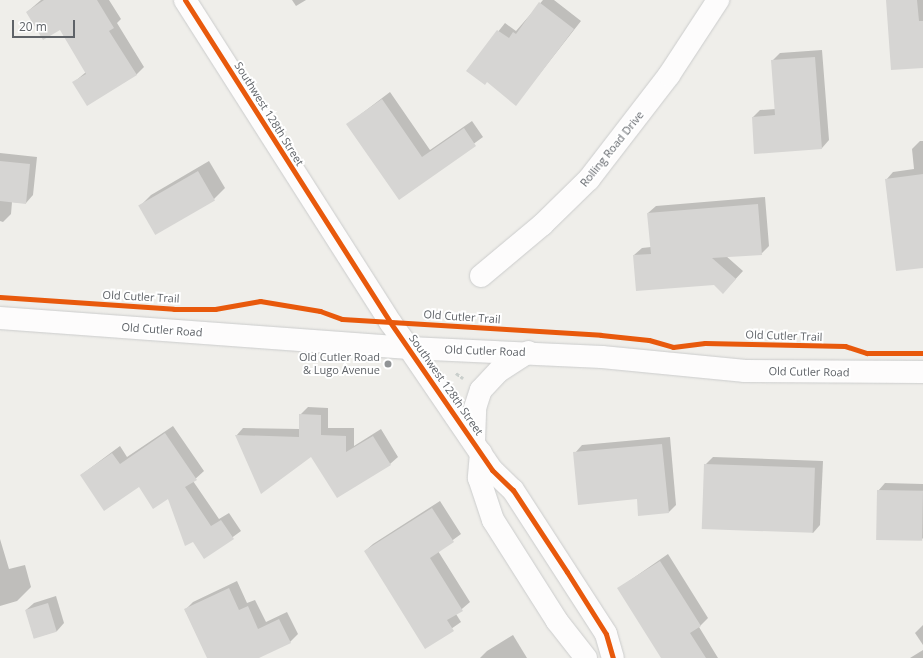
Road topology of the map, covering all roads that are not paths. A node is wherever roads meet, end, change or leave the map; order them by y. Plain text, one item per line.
1 (185, 0) edge
2 (718, 0) edge
3 (481, 276) dead end
4 (0, 318) edge
5 (409, 348) junction
6 (528, 352) junction
7 (923, 372) edge
8 (482, 455) junction
9 (586, 658) edge
10 (611, 658) edge

1 - 5 street, Southwest 128th Street
2 - 3 street, Rolling Road Drive
4 - 5 street, Old Cutler Road
5 - 6 street, Old Cutler Road
5 - 8 street, Southwest 128th Street
6 - 7 street, Old Cutler Road
6 - 8 street
8 - 9 street, Southwest 128th Street
8 - 10 street, Southwest 128th Street

